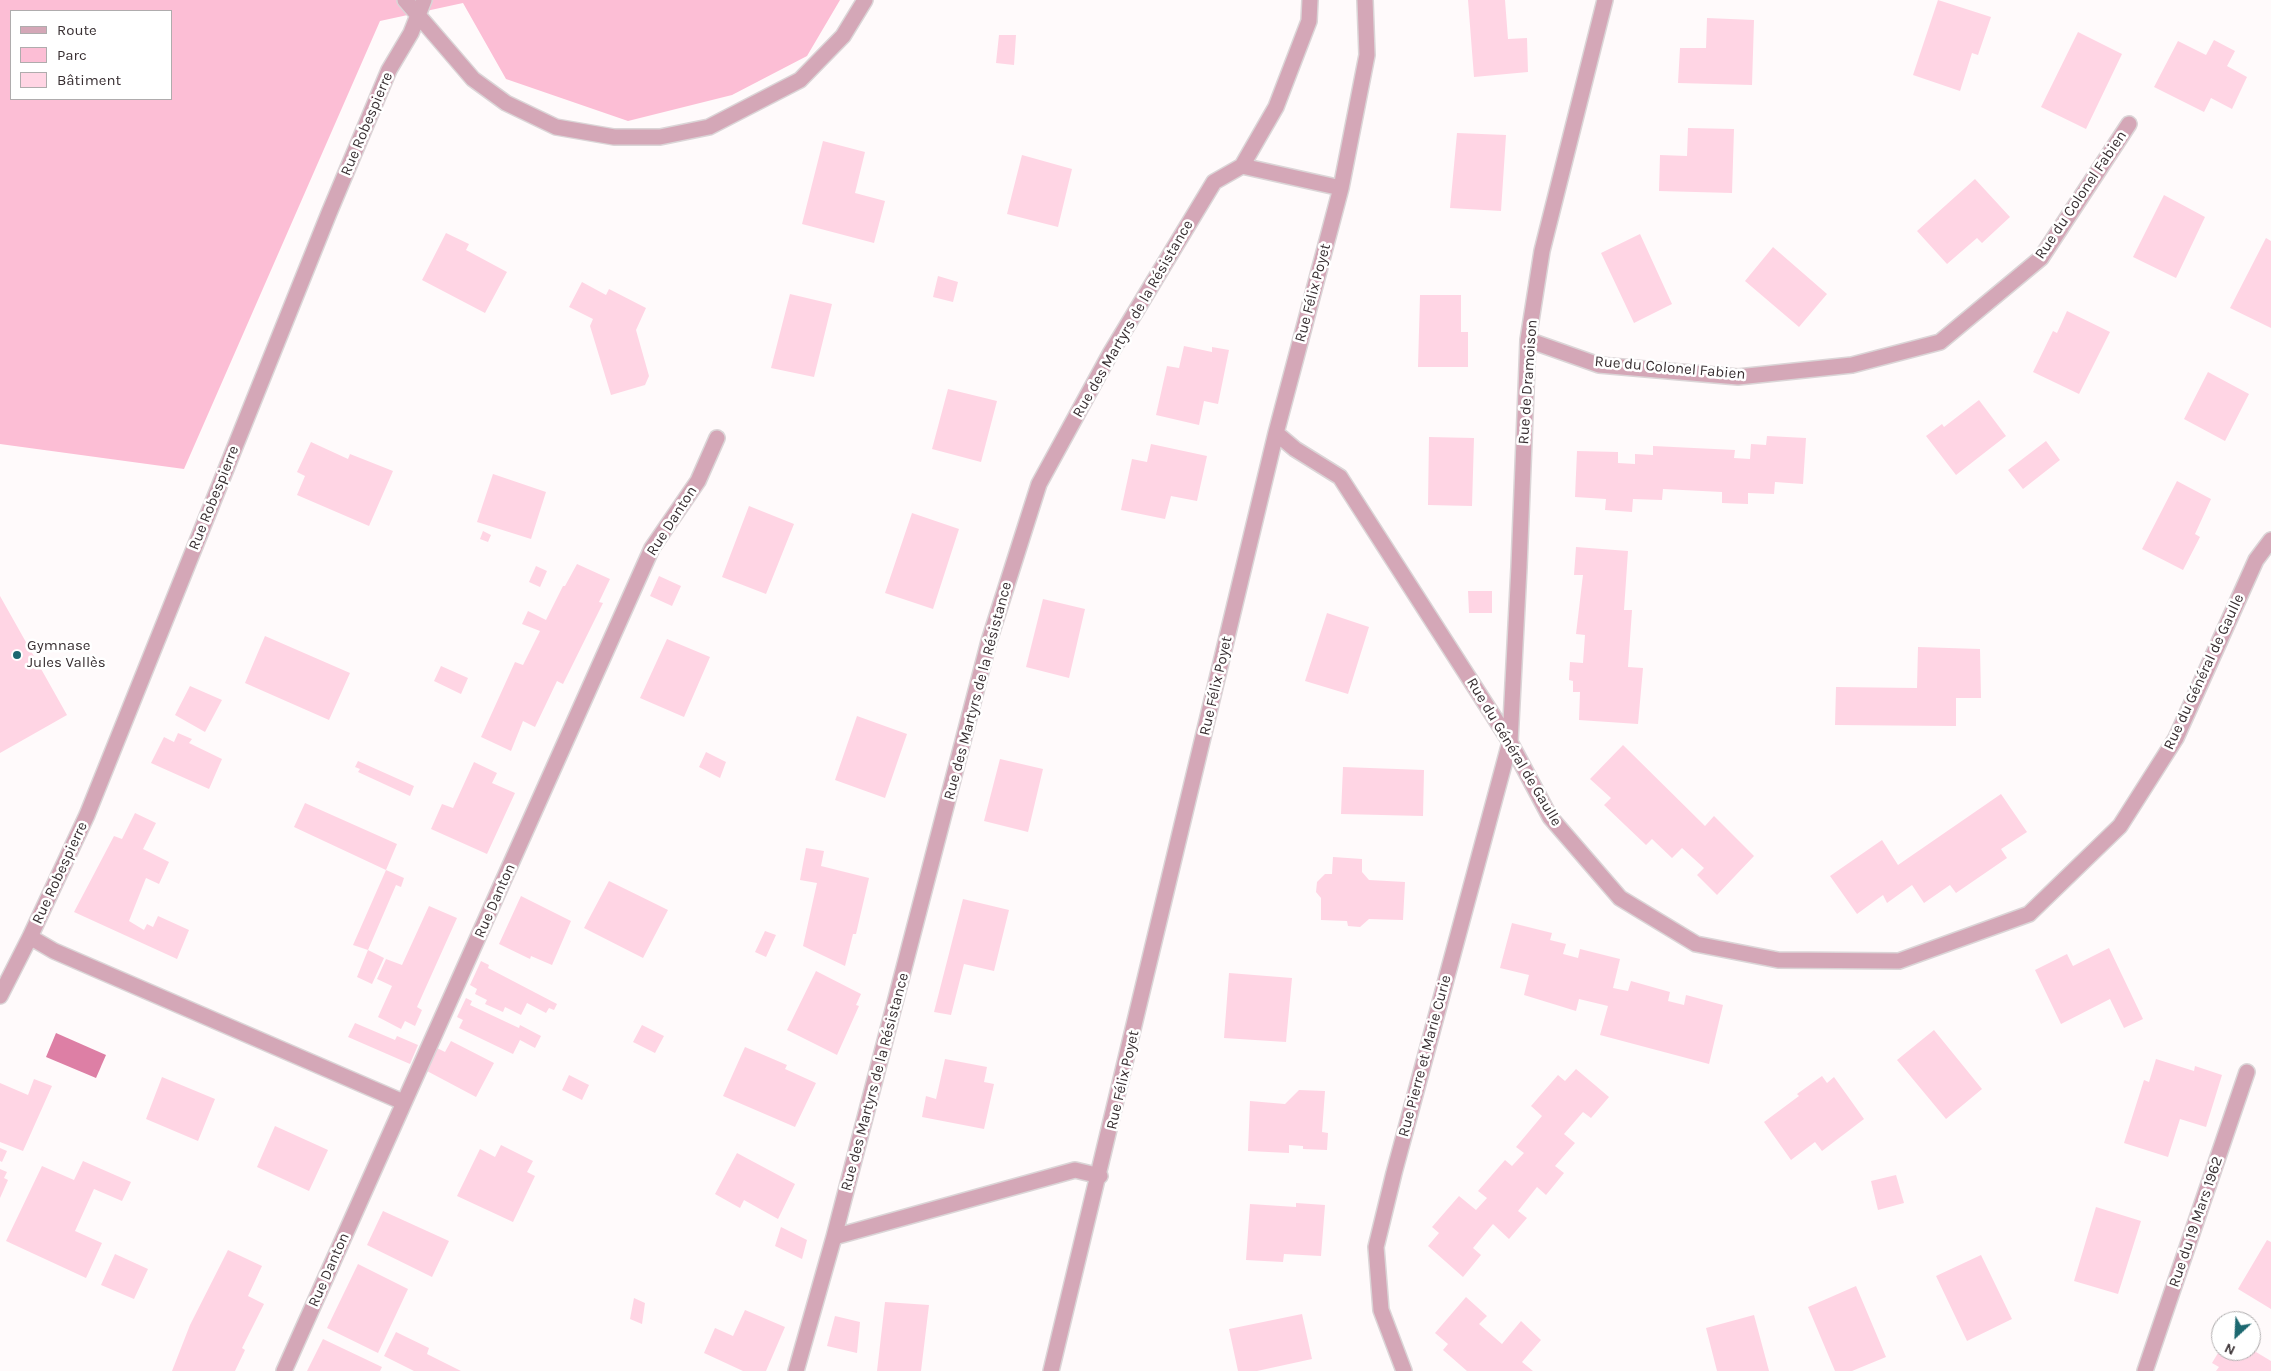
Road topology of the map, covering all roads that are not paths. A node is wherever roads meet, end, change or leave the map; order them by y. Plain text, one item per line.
1 (405, 0) edge
2 (424, 0) edge
3 (865, 0) edge
4 (1310, 0) edge
5 (1364, 0) edge
6 (1605, 0) edge
7 (419, 17) junction
8 (2129, 124) dead end
9 (1242, 166) junction
10 (1341, 188) junction
11 (1528, 340) junction
12 (1276, 433) junction
13 (717, 438) dead end
14 (2271, 540) edge
15 (1510, 742) junction
16 (30, 937) junction
17 (0, 996) edge
18 (2247, 1072) dead end
19 (403, 1102) junction
20 (1100, 1176) junction
21 (834, 1237) junction
22 (284, 1371) edge
23 (796, 1371) edge
24 (1051, 1371) edge
25 (1404, 1371) edge
26 (2145, 1371) edge

1 - 7 street
2 - 7 street, Rue Robespierre
3 - 7 street
4 - 9 street
5 - 10 street, Rue Félix Poyet
6 - 11 street, Rue de Dramoison
7 - 16 street, Rue Robespierre
8 - 11 street, Rue du Colonel Fabien
9 - 10 street
9 - 21 street, Rue des Martyrs de la Résistance
10 - 12 street, Rue Félix Poyet
11 - 15 street, Rue de Dramoison
12 - 15 street, Rue du Général de Gaulle
12 - 20 street, Rue Félix Poyet
13 - 19 street, Rue Danton
14 - 15 street, Rue du Général de Gaulle
15 - 25 street, Rue Pierre et Marie Curie
16 - 17 street, Rue Robespierre
16 - 19 street
18 - 26 street, Rue du 19 Mars 1962
19 - 22 street, Rue Danton
20 - 21 street
20 - 24 street, Rue Félix Poyet
21 - 23 street, Rue des Martyrs de la Résistance

